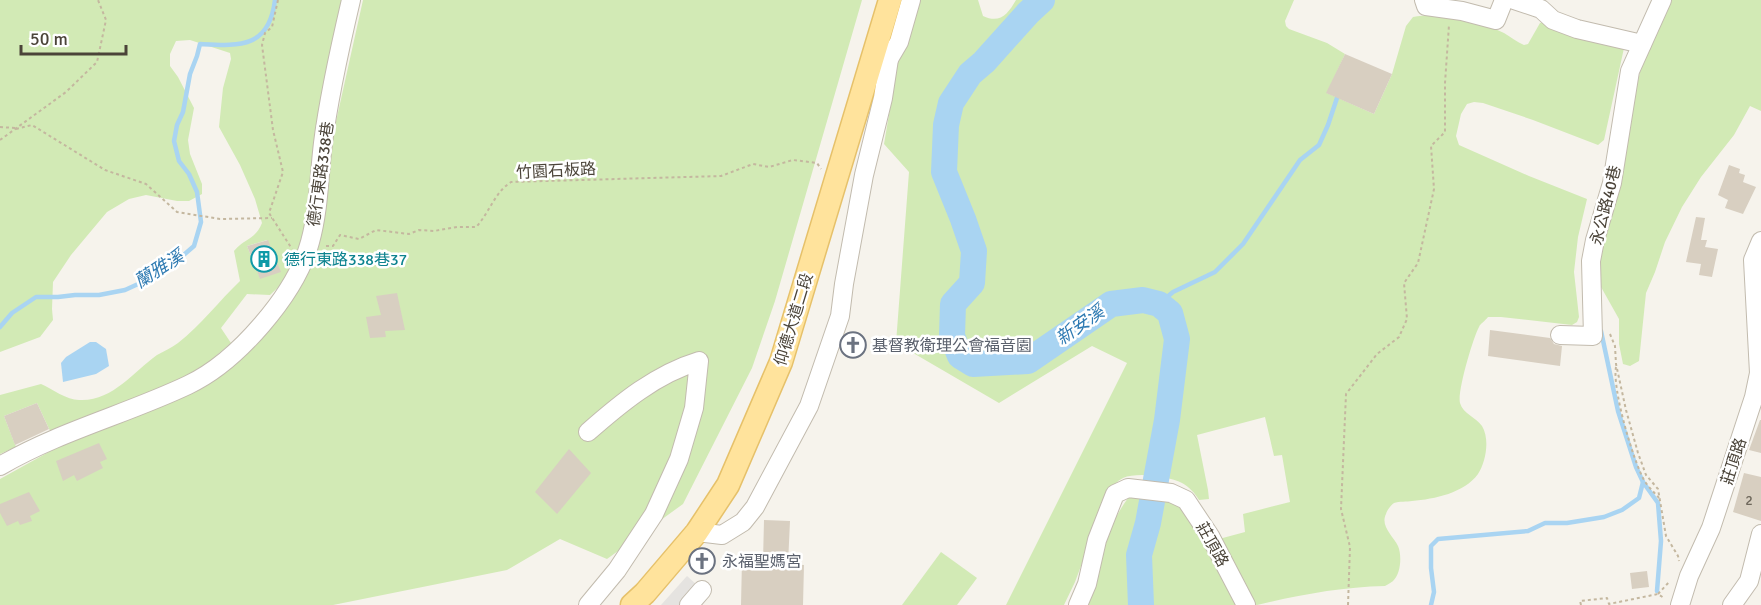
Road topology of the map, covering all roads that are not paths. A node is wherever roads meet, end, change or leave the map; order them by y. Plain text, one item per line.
1 (351, 0) edge
2 (890, 0) edge
3 (911, 0) edge
4 (1424, 0) edge
5 (1504, 0) edge
6 (1514, 0) edge
7 (1662, 0) edge
8 (1459, 7) edge
9 (1642, 44) junction
10 (881, 57) junction
11 (1761, 242) edge
12 (1560, 335) dead end
13 (588, 432) dead end
14 (0, 466) edge
15 (697, 532) junction
16 (1761, 534) edge
17 (702, 590) dead end
18 (1675, 604) edge
19 (588, 605) edge
20 (632, 605) edge
21 (688, 605) edge
22 (1078, 605) edge
23 (1246, 605) edge
24 (1732, 605) edge

1 - 14 street, 德行東路338巷
2 - 10 main road, 仰德大道二段
3 - 10 street
4 - 8 street
5 - 8 street
6 - 9 street
7 - 9 street, 永公路40巷
9 - 12 street, 永公路40巷
10 - 15 main road, 仰德大道二段
10 - 15 street
11 - 18 street, 莊頂路
13 - 19 street
15 - 20 main road, 仰德大道二段
16 - 24 street
17 - 21 street
22 - 23 street, 莊頂路

